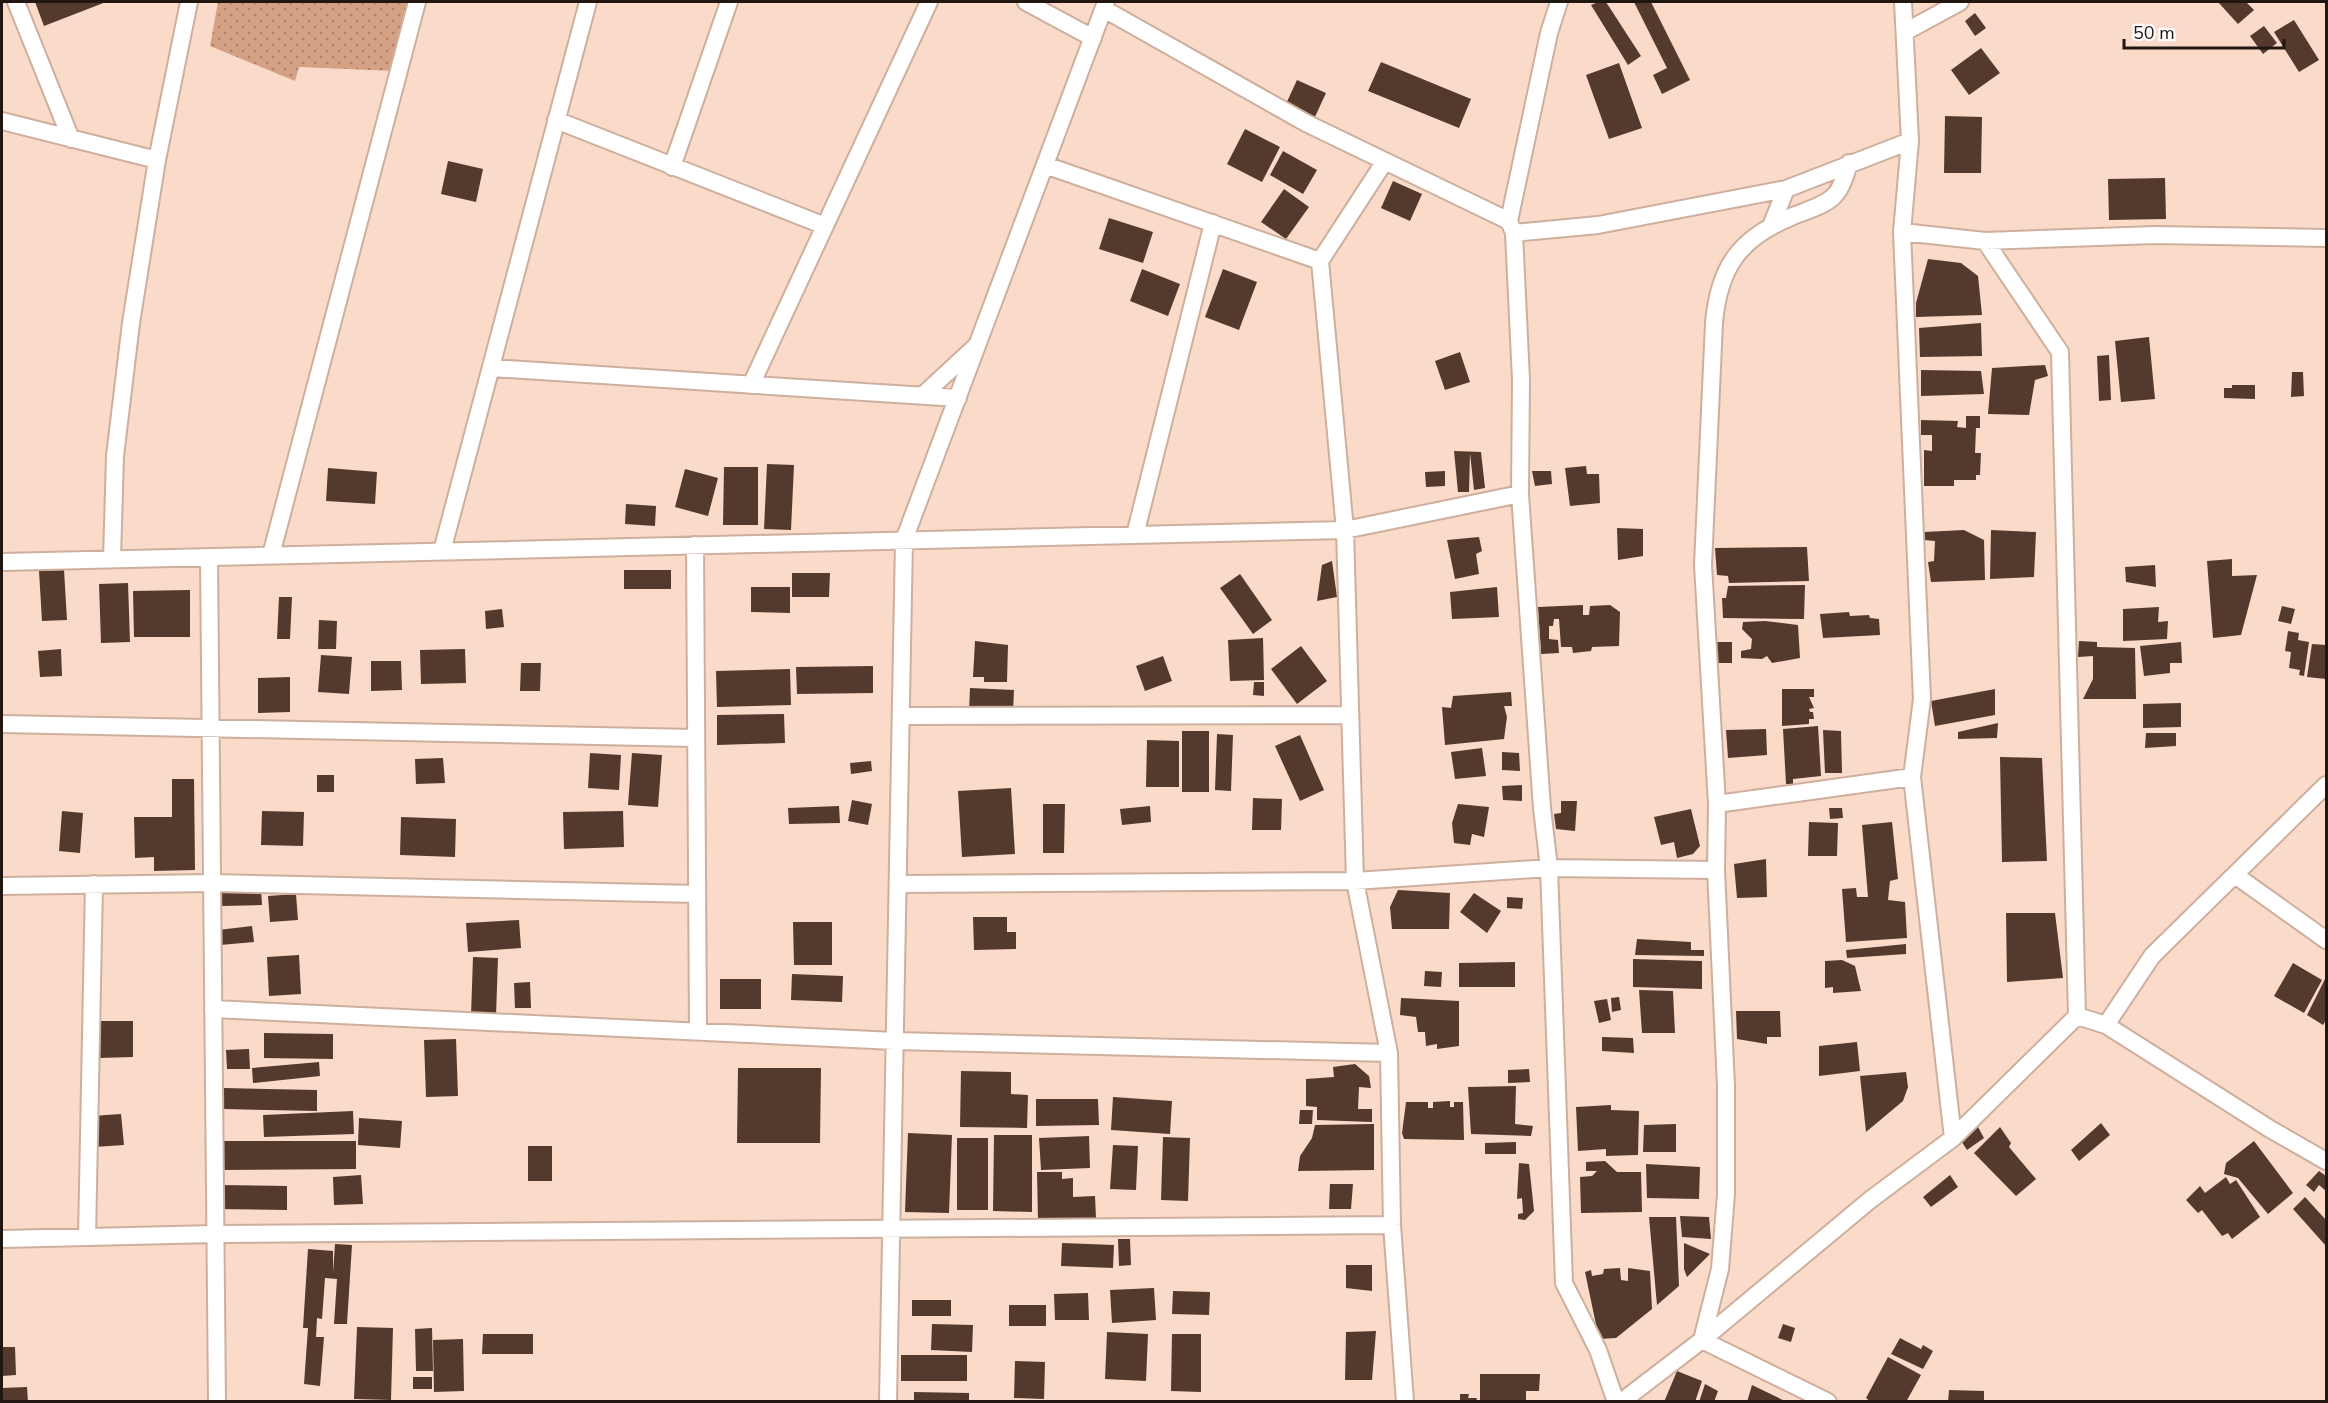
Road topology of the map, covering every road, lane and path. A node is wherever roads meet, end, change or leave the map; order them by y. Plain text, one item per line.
1 (16, 2) edge
2 (417, 2) edge
3 (588, 2) edge
4 (729, 2) edge
5 (929, 2) edge
6 (1026, 2) edge
7 (1558, 2) edge
8 (1903, 2) edge
9 (1960, 2) edge
10 (187, 3) edge
11 (1105, 5) edge
12 (1905, 32) junction
13 (1093, 38) junction
14 (556, 120) junction
15 (2, 121) edge
16 (71, 139) junction
17 (1910, 141) junction
18 (157, 160) junction
19 (1385, 161) junction
20 (1849, 163) junction
21 (1045, 165) junction
22 (672, 167) junction
23 (1786, 189) junction
24 (1213, 223) junction
25 (1771, 225) junction
26 (825, 226) junction
27 (1512, 227) junction
28 (1902, 232) junction
29 (2326, 238) edge
30 (1985, 241) junction
31 (1320, 261) junction
32 (978, 344) junction
33 (491, 368) junction
34 (751, 385) junction
35 (922, 396) junction
36 (958, 398) junction
37 (1520, 494) junction
38 (1345, 530) junction
39 (1135, 535) junction
40 (904, 540) junction
41 (695, 545) junction
42 (442, 551) junction
43 (271, 555) junction
44 (209, 556) junction
45 (112, 559) junction
46 (2, 562) edge
47 (1350, 715) junction
48 (901, 716) junction
49 (2, 724) edge
50 (211, 728) junction
51 (696, 738) junction
52 (1912, 777) junction
53 (2326, 785) edge
54 (1717, 804) junction
55 (1549, 868) junction
56 (1716, 870) junction
57 (2235, 875) junction
58 (1355, 881) junction
59 (212, 883) junction
60 (898, 884) junction
61 (94, 885) junction
62 (2, 886) edge
63 (697, 894) junction
64 (2326, 940) edge
65 (213, 1009) junction
66 (2077, 1016) junction
67 (2106, 1025) junction
68 (698, 1031) junction
69 (895, 1041) junction
70 (1389, 1053) junction
71 (1953, 1138) junction
72 (2326, 1161) edge
73 (1392, 1225) junction
74 (891, 1227) junction
75 (215, 1234) junction
76 (87, 1237) junction
77 (2, 1239) edge
78 (1702, 1340) junction
79 (217, 1401) edge
80 (888, 1401) edge
81 (1405, 1401) edge
82 (1616, 1401) edge
83 (1621, 1401) edge
84 (1828, 1401) edge

1 - 16 street
2 - 43 street
3 - 14 street
4 - 22 street
5 - 26 street
6 - 13 street
7 - 27 street
8 - 12 street
9 - 12 street
10 - 18 street
11 - 13 street
11 - 19 street
12 - 17 street
13 - 21 street
14 - 22 street
14 - 33 street
15 - 16 street
16 - 18 street
17 - 20 street
17 - 28 street
18 - 45 street
19 - 27 street
19 - 31 street
20 - 23 street
20 - 25 street
21 - 24 street
21 - 32 street
22 - 26 street
23 - 25 street
23 - 27 street
24 - 31 street
24 - 39 street
25 - 54 street
26 - 34 street
27 - 37 street
28 - 30 street
28 - 52 street
29 - 30 street
30 - 66 street
31 - 38 street
32 - 35 street
32 - 36 street
33 - 34 street
33 - 42 street
34 - 35 street
35 - 36 street
36 - 40 street
37 - 38 street
37 - 55 street
38 - 39 street
38 - 47 street
39 - 40 street
40 - 41 street
40 - 48 street
41 - 42 street
41 - 51 street
42 - 43 street
43 - 44 street
44 - 45 street
44 - 50 street
45 - 46 street
47 - 48 street
47 - 58 street
48 - 60 street
49 - 50 street
50 - 51 street
50 - 59 street
51 - 63 street
52 - 54 street
52 - 71 street
53 - 57 street
54 - 56 street
55 - 56 street
55 - 58 street
55 - 82 street
56 - 78 street
57 - 64 street
57 - 67 street
58 - 60 street
58 - 70 street
59 - 61 street
59 - 63 street
59 - 65 street
60 - 69 street
61 - 62 street
61 - 76 street
63 - 68 street
65 - 68 street
65 - 75 street
66 - 67 street
66 - 71 street
67 - 72 street
68 - 69 street
69 - 70 street
69 - 74 street
70 - 73 street
71 - 78 street
73 - 74 street
73 - 81 street
74 - 75 street
74 - 80 street
75 - 76 street
75 - 79 street
76 - 77 street
78 - 83 street
78 - 84 street

